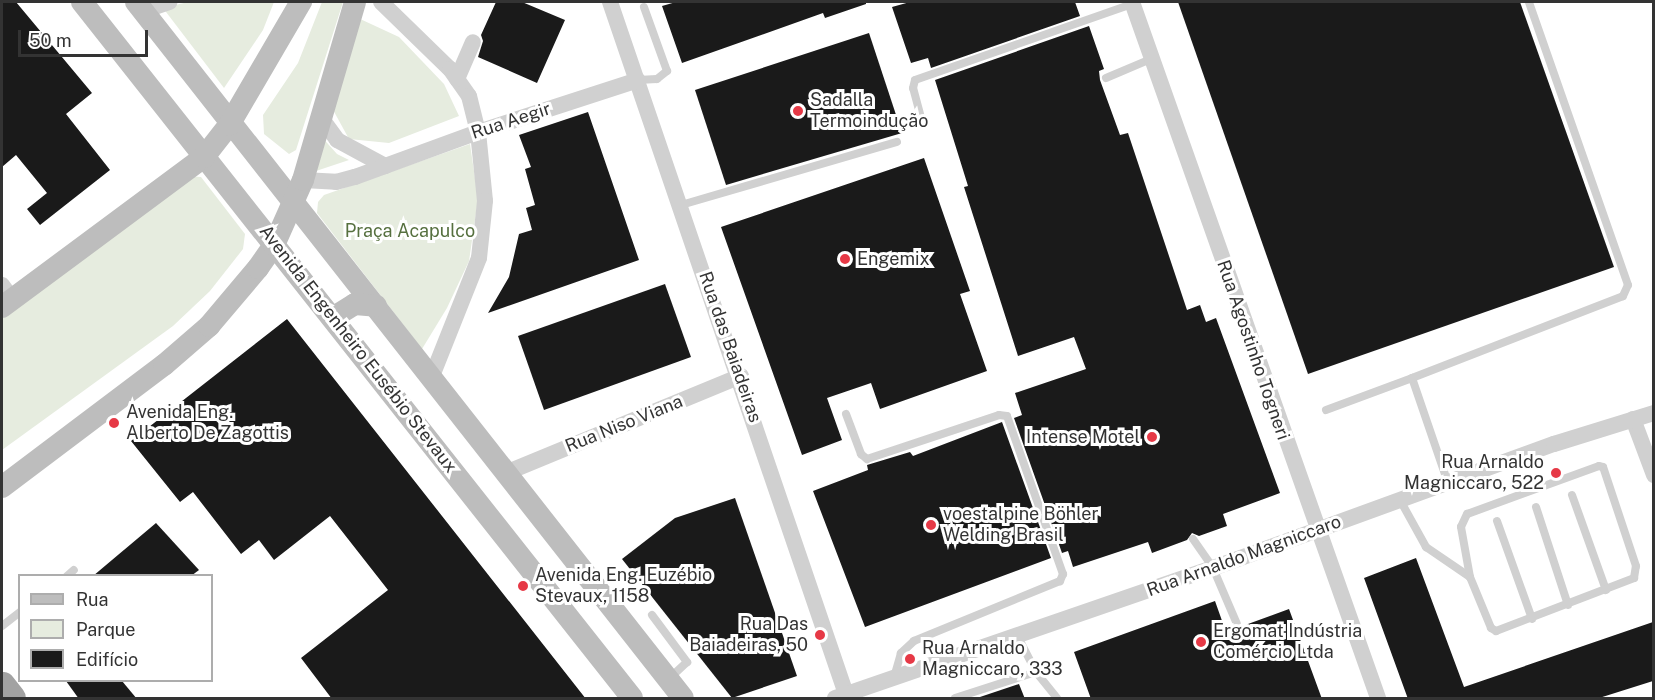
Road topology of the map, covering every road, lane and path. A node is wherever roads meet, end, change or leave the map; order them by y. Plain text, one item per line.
1 (82, 2) edge
2 (169, 2) edge
3 (301, 2) edge
4 (355, 2) edge
5 (381, 2) edge
6 (610, 2) edge
7 (1529, 2) edge
8 (1132, 3) edge
9 (139, 6) edge
10 (644, 7) dead end
11 (473, 42) dead end
12 (1151, 59) junction
13 (1106, 78) dead end
14 (457, 79) junction
15 (638, 80) junction
16 (322, 119) junction
17 (229, 125) junction
18 (923, 125) dead end
19 (478, 132) junction
20 (897, 142) dead end
21 (204, 157) junction
22 (385, 166) junction
23 (303, 180) junction
24 (292, 203) junction
25 (681, 205) junction
26 (274, 244) junction
27 (5, 297) edge
28 (376, 306) junction
29 (334, 317) junction
30 (432, 376) junction
31 (741, 376) junction
32 (1412, 378) junction
33 (1326, 410) dead end
34 (1653, 413) edge
35 (846, 414) dead end
36 (1633, 419) junction
37 (508, 472) junction
38 (1653, 475) edge
39 (1448, 483) junction
40 (2, 486) edge
41 (1572, 495) dead end
42 (1400, 500) junction
43 (1536, 507) dead end
44 (1497, 521) dead end
45 (1316, 530) junction
46 (1193, 539) dead end
47 (1214, 568) junction
48 (75, 570) dead end
49 (70, 574) edge
50 (1470, 577) junction
51 (1606, 590) junction
52 (1568, 605) junction
53 (18, 614) edge
54 (652, 615) dead end
55 (1532, 619) junction
56 (1237, 624) dead end
57 (2, 626) edge
58 (1017, 635) junction
59 (1036, 672) junction
60 (894, 677) junction
61 (669, 680) junction
62 (2, 685) edge
63 (841, 696) edge
64 (12, 699) edge
65 (632, 699) edge
66 (683, 699) edge
67 (955, 699) edge
68 (1057, 699) edge
69 (1378, 699) edge

1 - 21 main road, Avenida Engenheiro Eusébio Stevaux
2 - 9 street
3 - 17 main road
4 - 16 main road
5 - 14 street
6 - 15 street, Rua das Baiadeiras
7 - 32 lane
8 - 12 street, Rua Agostinho Togneri
8 - 18 lane
9 - 17 main road, Avenida Engenheiro Eusébio Stevaux
10 - 15 lane
11 - 14 street
12 - 13 lane
12 - 45 street, Rua Agostinho Togneri
14 - 19 street
15 - 19 street, Rua Aegir
15 - 25 street, Rua das Baiadeiras
16 - 22 street
16 - 23 main road
17 - 21 main road
17 - 24 main road, Avenida Engenheiro Eusébio Stevaux
19 - 22 street, Rua Aegir
19 - 30 street
20 - 25 lane
21 - 26 main road, Avenida Engenheiro Eusébio Stevaux
21 - 27 main road
22 - 23 street, Rua Aegir
23 - 24 main road
24 - 26 main road
24 - 28 main road, Avenida Engenheiro Eusébio Stevaux
25 - 31 street, Rua das Baiadeiras
26 - 29 main road, Avenida Engenheiro Eusébio Stevaux
26 - 40 main road
28 - 29 main road
28 - 30 main road, Avenida Engenheiro Eusébio Stevaux
29 - 65 main road, Avenida Engenheiro Eusébio Stevaux
30 - 37 main road, Avenida Engenheiro Eusébio Stevaux
31 - 37 street, Rua Niso Viana
31 - 63 street, Rua das Baiadeiras
32 - 33 lane
32 - 39 lane
34 - 36 street, Rua Arnaldo Magniccaro
35 - 60 lane
36 - 38 street
36 - 39 street, Rua Arnaldo Magniccaro
37 - 61 main road, Avenida Engenheiro Eusébio Stevaux
39 - 42 street, Rua Arnaldo Magniccaro
41 - 51 lane
42 - 45 street, Rua Arnaldo Magniccaro
42 - 50 lane
43 - 52 lane
44 - 55 lane
45 - 47 street, Rua Arnaldo Magniccaro
45 - 69 street, Rua Agostinho Togneri
46 - 47 lane
47 - 56 lane
47 - 58 street, Rua Arnaldo Magniccaro
48 - 49 lane
50 - 51 lane
50 - 55 lane
51 - 52 lane
52 - 55 lane
53 - 57 lane
54 - 61 lane
58 - 59 lane
58 - 60 street, Rua Arnaldo Magniccaro
59 - 67 lane
59 - 68 lane
60 - 63 street, Rua Arnaldo Magniccaro
61 - 66 main road, Avenida Engenheiro Eusébio Stevaux
62 - 64 highway

